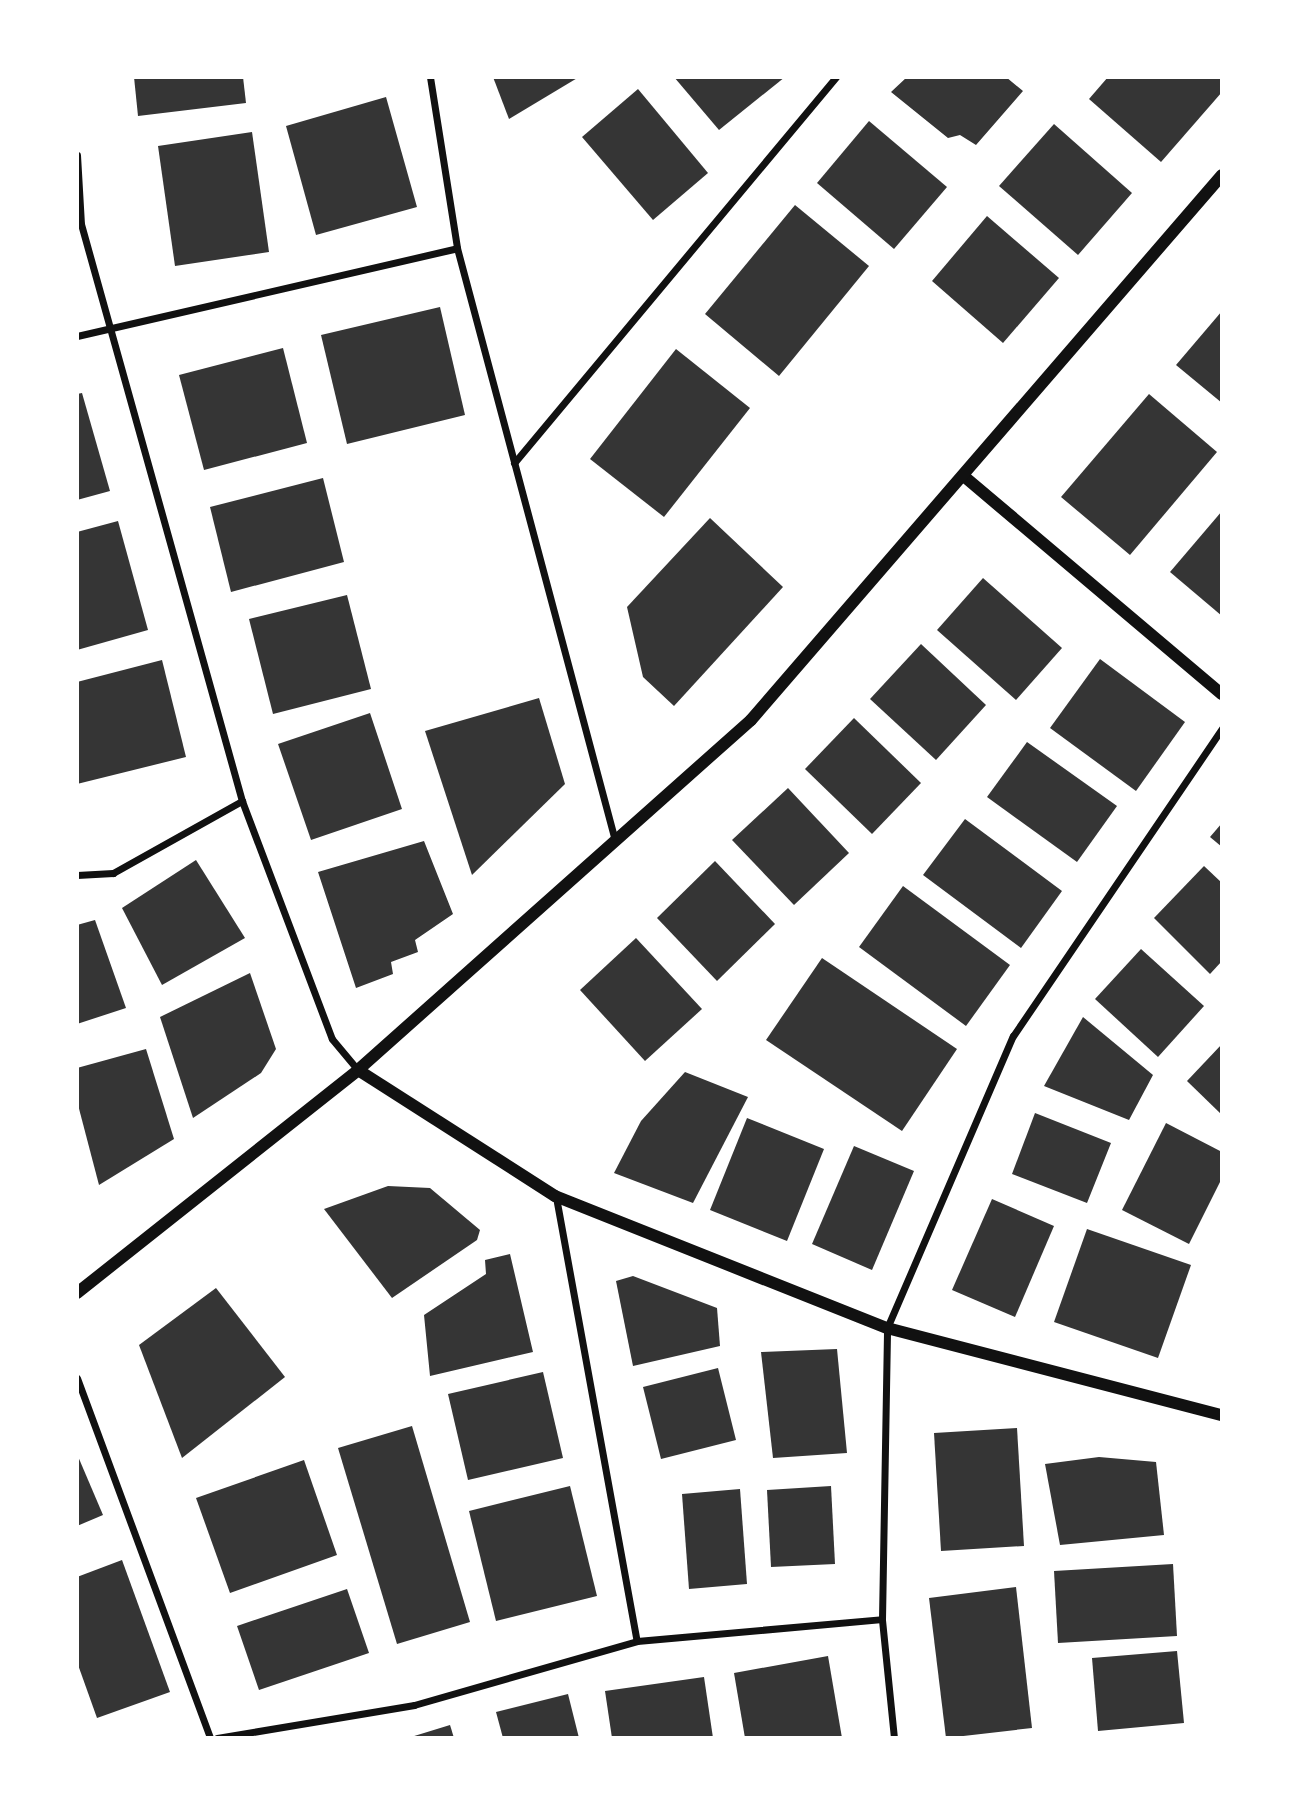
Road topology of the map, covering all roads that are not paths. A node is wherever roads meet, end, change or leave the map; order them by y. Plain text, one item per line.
1 (430, 77) edge
2 (836, 77) edge
3 (77, 155) edge
4 (1222, 175) edge
5 (457, 248) junction
6 (111, 331) junction
7 (77, 336) edge
8 (514, 463) junction
9 (966, 478) junction
10 (1222, 694) edge
11 (1222, 728) edge
12 (242, 801) junction
13 (614, 837) junction
14 (77, 875) edge
15 (358, 1070) junction
16 (555, 1196) junction
17 (77, 1293) edge
18 (887, 1328) junction
19 (77, 1378) edge
20 (1222, 1415) edge
21 (882, 1619) junction
22 (637, 1641) junction
23 (210, 1738) edge
24 (217, 1738) edge
25 (894, 1738) edge

1 - 5 street
2 - 8 street
3 - 6 street
4 - 9 street
5 - 6 street
5 - 8 street
6 - 7 street
6 - 12 street
8 - 13 street
9 - 10 street
9 - 13 street
11 - 18 street
12 - 14 street
12 - 15 street
13 - 15 street
15 - 16 street
15 - 17 street
16 - 18 street
16 - 22 street
18 - 20 street
18 - 21 street
19 - 23 street
21 - 22 street
21 - 25 street
22 - 24 street

